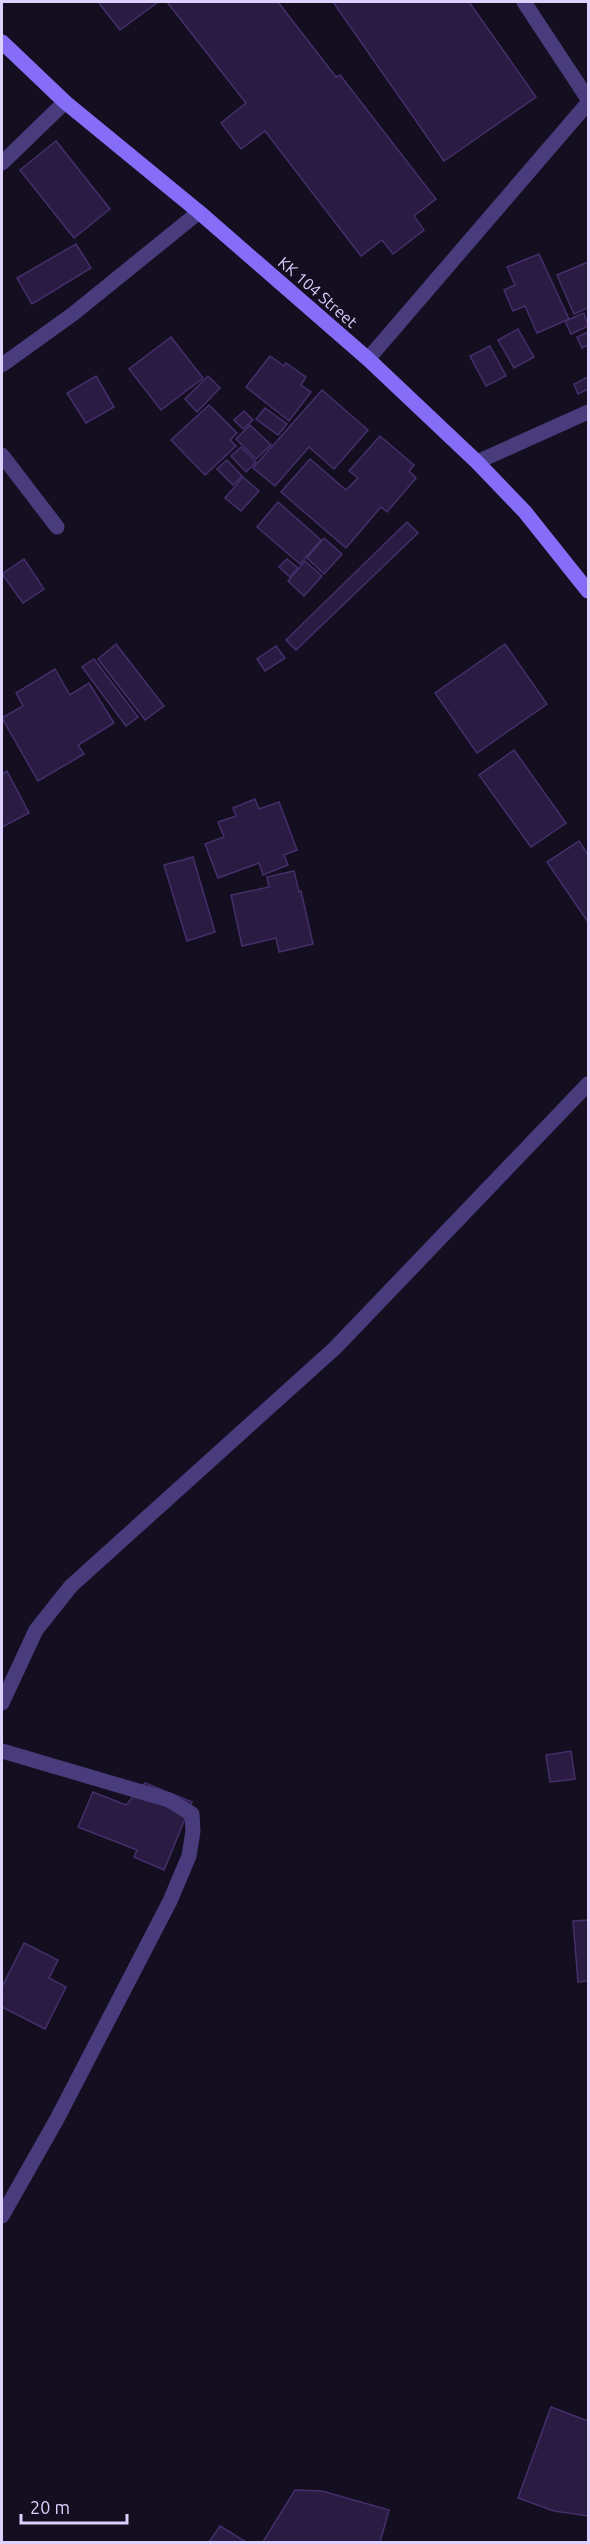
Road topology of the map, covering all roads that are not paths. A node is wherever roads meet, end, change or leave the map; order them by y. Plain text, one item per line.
1 (524, 2) edge
2 (2, 42) edge
3 (588, 101) edge
4 (65, 102) junction
5 (2, 163) edge
6 (199, 212) junction
7 (368, 359) junction
8 (2, 365) edge
9 (588, 412) edge
10 (2, 455) edge
11 (477, 462) junction
12 (57, 526) dead end
13 (588, 591) edge
14 (588, 1084) edge
15 (2, 1703) edge
16 (2, 1751) edge
17 (2, 2216) edge

1 - 3 street
2 - 4 street, KK 104 Street
3 - 7 street
4 - 5 street
4 - 6 street, KK 104 Street
6 - 7 street, KK 104 Street
6 - 8 street
7 - 11 street, KK 104 Street
9 - 11 street
10 - 12 street
11 - 13 street, KK 104 Street
14 - 15 street
16 - 17 street

